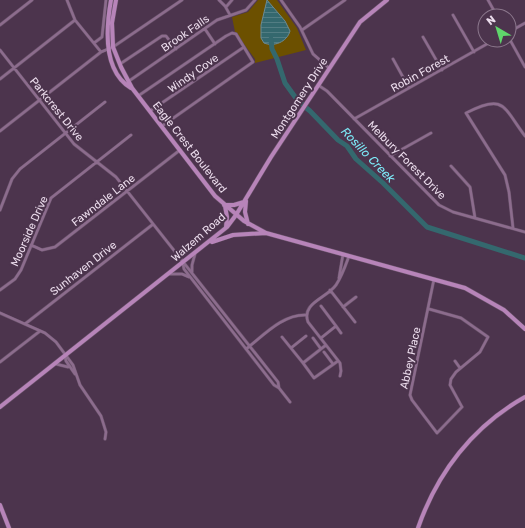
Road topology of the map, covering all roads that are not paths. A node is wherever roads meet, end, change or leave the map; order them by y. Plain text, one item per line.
1 (32, 0) edge
2 (67, 0) edge
3 (106, 0) edge
4 (111, 0) edge
5 (116, 0) edge
6 (182, 0) edge
7 (218, 0) edge
8 (232, 0) edge
9 (255, 0) edge
10 (281, 0) edge
11 (345, 0) edge
12 (387, 0) edge
13 (226, 7) junction
14 (453, 15) dead end
15 (230, 16) junction
16 (75, 20) junction
17 (0, 25) edge
18 (205, 29) junction
19 (302, 30) junction
20 (423, 37) dead end
21 (94, 44) junction
22 (215, 44) junction
23 (244, 47) junction
24 (111, 48) junction
25 (481, 48) edge
26 (515, 48) edge
27 (176, 49) junction
28 (0, 50) edge
29 (101, 52) junction
30 (474, 52) junction
31 (393, 59) dead end
32 (119, 64) junction
33 (525, 67) edge
34 (14, 68) junction
35 (329, 68) junction
36 (442, 70) junction
37 (0, 79) edge
38 (129, 81) junction
39 (125, 84) junction
40 (318, 85) junction
41 (132, 88) junction
42 (409, 88) junction
43 (138, 96) junction
44 (39, 101) junction
45 (105, 102) dead end
46 (150, 112) junction
47 (354, 119) junction
48 (162, 127) junction
49 (0, 131) edge
50 (65, 133) junction
51 (431, 133) dead end
52 (131, 135) dead end
53 (525, 136) edge
54 (180, 150) junction
55 (390, 156) junction
56 (96, 162) junction
57 (451, 166) dead end
58 (127, 192) junction
59 (246, 200) junction
60 (225, 205) junction
61 (0, 210) edge
62 (236, 215) junction
63 (475, 218) junction
64 (248, 224) junction
65 (152, 225) junction
66 (226, 228) junction
67 (513, 228) junction
68 (525, 232) edge
69 (266, 233) junction
70 (208, 244) junction
71 (31, 245) junction
72 (195, 254) junction
73 (343, 254) junction
74 (349, 256) junction
75 (182, 263) junction
76 (192, 273) junction
77 (168, 274) junction
78 (191, 278) junction
79 (339, 279) junction
80 (434, 279) junction
81 (0, 290) edge
82 (330, 290) junction
83 (356, 297) dead end
84 (321, 306) dead end
85 (344, 307) junction
86 (429, 309) junction
87 (0, 313) edge
88 (306, 315) junction
89 (355, 322) dead end
90 (24, 324) junction
91 (336, 326) junction
92 (525, 329) edge
93 (40, 331) junction
94 (342, 333) dead end
95 (282, 336) dead end
96 (306, 336) dead end
97 (313, 338) dead end
98 (320, 338) junction
99 (326, 345) junction
100 (250, 346) junction
101 (291, 348) junction
102 (246, 349) junction
103 (321, 349) junction
104 (324, 352) dead end
105 (65, 355) junction
106 (338, 360) junction
107 (455, 361) dead end
108 (0, 362) edge
109 (303, 363) junction
110 (55, 364) junction
111 (333, 364) junction
112 (69, 368) junction
113 (460, 368) junction
114 (75, 374) junction
115 (340, 376) dead end
116 (278, 382) junction
117 (274, 385) junction
118 (279, 388) junction
119 (525, 397) edge
120 (290, 402) dead end
121 (0, 407) edge
122 (105, 439) dead end
123 (0, 505) edge
124 (9, 528) edge
125 (418, 528) edge

1 - 17 street
2 - 16 street
3 - 21 street
4 - 24 main road, Eagle Crest Boulevard
5 - 24 main road, Eagle Crest Boulevard
6 - 24 street
7 - 13 street
8 - 13 street
9 - 15 street, Brook Falls
10 - 19 street
11 - 19 street
12 - 35 main road, Montgomery Drive
13 - 15 street
14 - 30 street
15 - 18 street, Brook Falls
16 - 21 street
16 - 34 street
18 - 22 street
18 - 27 street, Brook Falls
19 - 35 street
20 - 36 street
21 - 29 street
22 - 23 street
22 - 43 street
23 - 46 street, Windy Cove
23 - 48 street
24 - 29 street
24 - 32 main road, Eagle Crest Boulevard
24 - 39 main road, Eagle Crest Boulevard
25 - 30 street, Robin Forest
26 - 33 street
27 - 32 street
27 - 38 street, Brook Falls
28 - 34 street, Parkcrest Drive
29 - 44 street
30 - 36 street, Robin Forest
31 - 42 street
32 - 38 main road, Eagle Crest Boulevard
34 - 37 street
34 - 44 street, Parkcrest Drive
35 - 40 main road, Montgomery Drive
36 - 42 street, Robin Forest
38 - 39 street, Brook Falls
38 - 41 main road, Eagle Crest Boulevard
39 - 41 main road, Eagle Crest Boulevard
40 - 47 street, Melbury Forest Drive
40 - 59 main road, Montgomery Drive
41 - 43 main road, Eagle Crest Boulevard
42 - 47 street, Robin Forest
43 - 46 main road, Eagle Crest Boulevard
44 - 49 street
44 - 50 street, Parkcrest Drive
45 - 50 street
46 - 48 main road, Eagle Crest Boulevard
47 - 55 street, Melbury Forest Drive
48 - 54 main road, Eagle Crest Boulevard
50 - 56 street, Parkcrest Drive
50 - 61 street
51 - 55 street
52 - 56 street, Moorside Drive
53 - 67 street
54 - 58 street, Fawndale Lane
54 - 60 main road, Eagle Crest Boulevard
55 - 63 street, Melbury Forest Drive
56 - 58 street, Parkcrest Drive
56 - 71 street, Moorside Drive
57 - 63 street
58 - 65 street, Parkcrest Drive
58 - 71 street, Fawndale Lane
59 - 60 main road
59 - 62 main road, Montgomery Drive
59 - 64 main road
60 - 62 main road, Eagle Crest Boulevard
60 - 66 main road
62 - 64 main road, Walzem Road
62 - 66 main road, Walzem Road
63 - 67 street, Melbury Forest Drive
64 - 69 main road, Walzem Road
65 - 75 street, Parkcrest Drive
65 - 90 street, Sunhaven Drive
66 - 70 main road, Walzem Road
67 - 68 street, Melbury Forest Drive
69 - 70 main road
69 - 73 main road, Walzem Road
70 - 72 main road, Walzem Road
71 - 81 street, Moorside Drive
72 - 75 main road, Walzem Road
72 - 76 street
73 - 74 main road, Walzem Road
73 - 79 street
74 - 79 street
74 - 80 main road, Walzem Road
75 - 76 street, Parkcrest Drive
75 - 77 main road, Walzem Road
75 - 78 street, Parkcrest Drive
76 - 100 street, Parkcrest Drive
77 - 78 street
77 - 105 main road, Walzem Road
78 - 102 street, Parkcrest Drive
79 - 82 street
80 - 86 street, Abbey Place
80 - 92 main road, Walzem Road
82 - 85 street
82 - 88 street
83 - 85 street
84 - 91 street
85 - 89 street
86 - 113 street
86 - 113 street, Abbey Place
87 - 90 street
88 - 98 street
88 - 100 street
90 - 93 street
91 - 94 street
91 - 98 street
93 - 105 street
93 - 108 street
95 - 101 street
96 - 101 street
97 - 103 street
98 - 99 street
99 - 103 street
99 - 106 street
100 - 102 street
100 - 116 street, Parkcrest Drive
101 - 109 street
102 - 117 street, Parkcrest Drive
103 - 109 street
104 - 111 street
105 - 110 main road, Walzem Road
105 - 112 street
105 - 114 street
106 - 111 street
106 - 115 street
107 - 113 street
109 - 111 street
110 - 112 street
110 - 121 main road, Walzem Road
112 - 114 street
114 - 122 street
116 - 117 street
116 - 118 street, Parkcrest Drive
117 - 118 street, Parkcrest Drive
118 - 120 street, Parkcrest Drive
119 - 125 main road
123 - 124 main road

